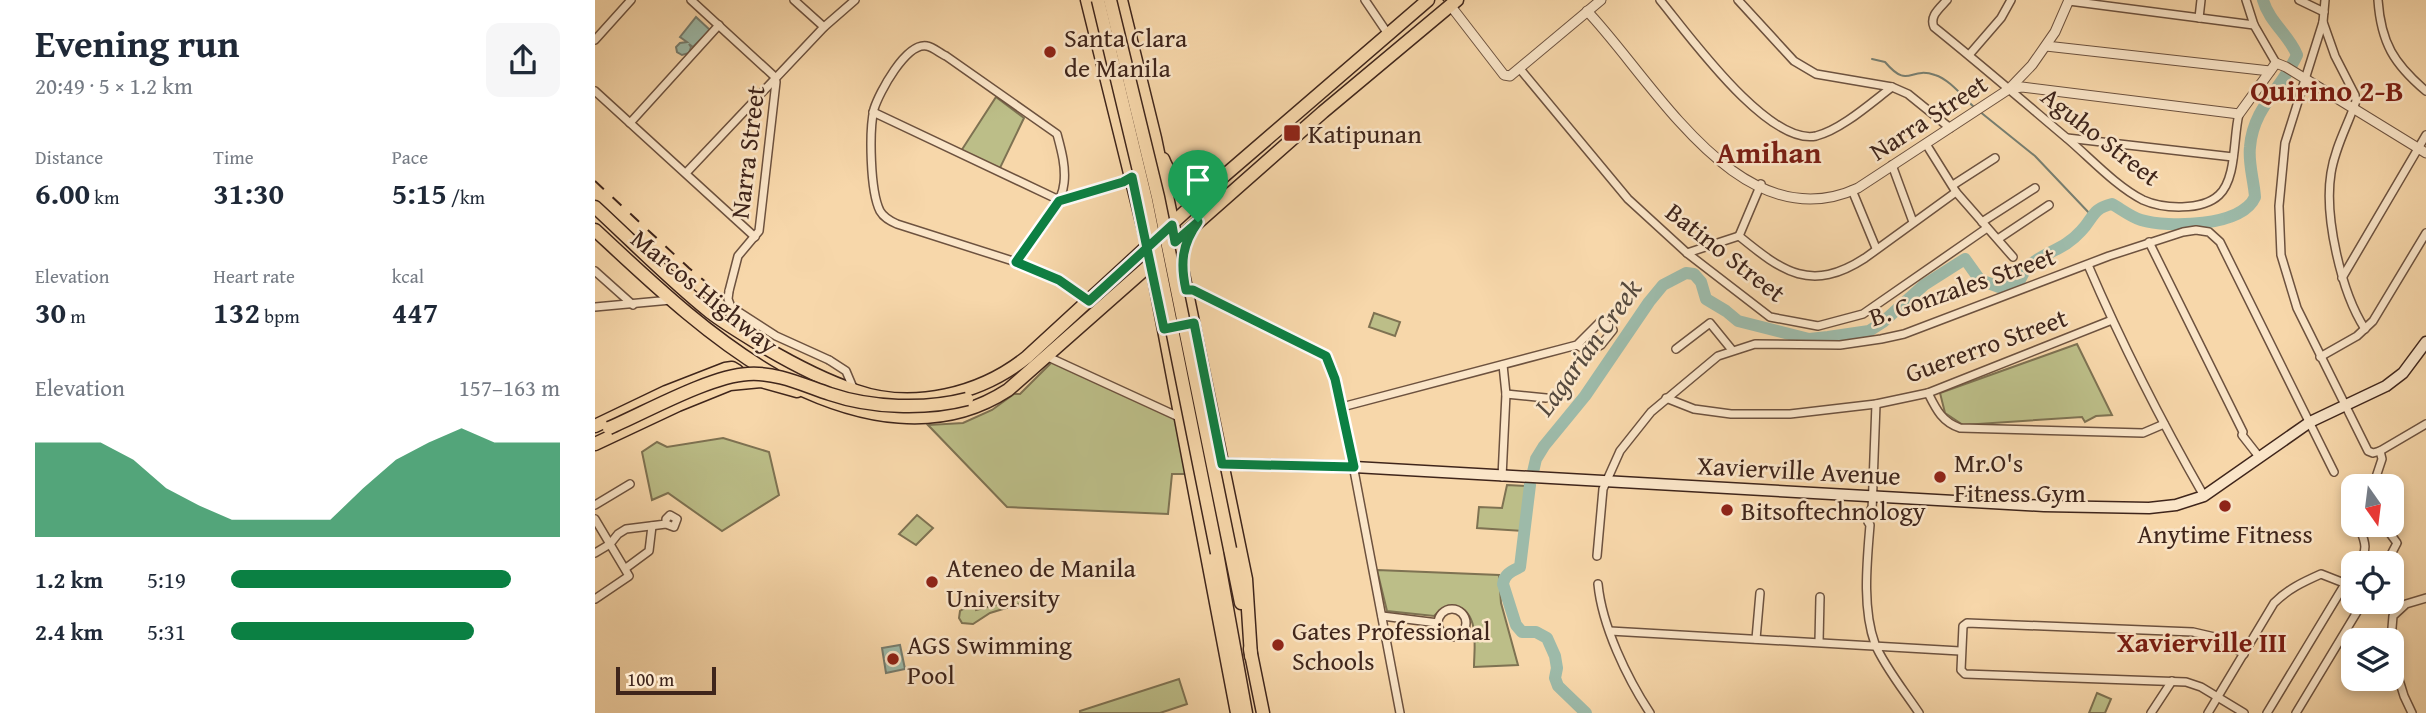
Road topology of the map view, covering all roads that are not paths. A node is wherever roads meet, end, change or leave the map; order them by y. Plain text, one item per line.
1 (631, 0) edge
2 (691, 0) edge
3 (794, 0) edge
4 (855, 0) edge
5 (1087, 0) edge
6 (1098, 0) edge
7 (1110, 0) edge
8 (1121, 0) edge
9 (1365, 0) edge
10 (1428, 0) edge
11 (1601, 0) edge
12 (1660, 0) edge
13 (1738, 0) edge
14 (1947, 0) edge
15 (2011, 0) edge
16 (2069, 0) edge
17 (2201, 0) edge
18 (2246, 0) edge
19 (2299, 0) edge
20 (2325, 0) edge
21 (2378, 0) edge
22 (1453, 3) edge
23 (1587, 11) junction
24 (2324, 12) junction
25 (2199, 18) junction
26 (2323, 22) junction
27 (719, 25) junction
28 (2254, 25) junction
29 (824, 27) junction
30 (1388, 34) junction
31 (2318, 36) junction
32 (2328, 38) junction
33 (595, 40) edge
34 (2046, 46) junction
35 (1399, 47) junction
36 (1969, 55) junction
37 (2273, 67) junction
38 (1520, 69) junction
39 (775, 78) junction
40 (2305, 79) junction
41 (1892, 87) junction
42 (2009, 89) junction
43 (1144, 90) junction
44 (595, 91) edge
45 (2426, 91) edge
46 (1113, 103) junction
47 (2354, 109) junction
48 (1148, 111) junction
49 (873, 112) junction
50 (2239, 114) junction
51 (630, 123) junction
52 (1118, 123) junction
53 (1950, 128) junction
54 (2426, 135) edge
55 (1154, 138) junction
56 (2067, 138) junction
57 (1926, 144) junction
58 (2422, 151) edge
59 (2233, 157) junction
60 (1995, 158) dead end
61 (1892, 165) junction
62 (1160, 170) junction
63 (686, 173) junction
64 (1225, 175) junction
65 (1132, 177) junction
66 (1762, 187) junction
67 (1954, 188) junction
68 (2035, 188) dead end
69 (1852, 190) junction
70 (1059, 201) junction
71 (2049, 205) dead end
72 (595, 207) edge
73 (1143, 222) junction
74 (1198, 222) junction
75 (1913, 222) junction
76 (1172, 225) junction
77 (1985, 225) junction
78 (595, 230) edge
79 (2426, 233) edge
80 (1739, 236) junction
81 (1998, 239) junction
82 (753, 240) junction
83 (1175, 242) junction
84 (2149, 242) junction
85 (1148, 246) junction
86 (1876, 248) junction
87 (1688, 253) junction
88 (2013, 257) dead end
89 (1134, 259) junction
90 (1016, 262) junction
91 (1151, 264) junction
92 (2088, 265) junction
93 (1182, 270) junction
94 (595, 271) edge
95 (2342, 278) junction
96 (1186, 290) junction
97 (671, 300) junction
98 (1089, 301) junction
99 (633, 305) junction
100 (595, 307) edge
101 (2112, 320) junction
102 (1194, 323) junction
103 (708, 329) junction
104 (1164, 329) junction
105 (2365, 329) junction
106 (2426, 342) edge
107 (1577, 345) junction
108 (1675, 349) dead end
109 (1732, 350) junction
110 (1046, 356) junction
111 (2320, 357) junction
112 (1201, 358) junction
113 (1171, 364) junction
114 (1503, 365) junction
115 (725, 369) junction
116 (1013, 369) junction
117 (730, 384) junction
118 (854, 390) junction
119 (1928, 393) junction
120 (1506, 394) junction
121 (815, 396) junction
122 (1546, 398) dead end
123 (1666, 398) junction
124 (1876, 404) junction
125 (2344, 406) junction
126 (1342, 407) junction
127 (1181, 418) junction
128 (2310, 422) junction
129 (2164, 424) junction
130 (2426, 424) edge
131 (595, 426) edge
132 (595, 433) edge
133 (595, 444) edge
134 (2380, 451) junction
135 (2260, 458) junction
136 (1222, 464) junction
137 (1354, 467) junction
138 (2334, 472) dead end
139 (2377, 474) edge
140 (1502, 477) junction
141 (1607, 482) junction
142 (629, 484) dead end
143 (2204, 496) junction
144 (1872, 497) junction
145 (595, 505) edge
146 (595, 519) edge
147 (666, 524) dead end
148 (652, 526) junction
149 (610, 544) junction
150 (1224, 551) junction
151 (595, 553) edge
152 (1597, 556) dead end
153 (625, 568) junction
154 (2341, 582) edge
155 (1598, 584) dead end
156 (2341, 588) edge
157 (1760, 593) dead end
158 (597, 595) edge
159 (1821, 597) dead end
160 (2426, 598) edge
161 (2356, 614) edge
162 (1382, 615) junction
163 (1438, 623) junction
164 (2392, 628) edge
165 (1610, 631) junction
166 (1756, 639) junction
167 (1819, 642) junction
168 (1876, 646) junction
169 (1960, 651) junction
170 (2244, 654) junction
171 (1251, 656) junction
172 (2172, 681) junction
173 (2402, 691) edge
174 (2218, 698) junction
175 (1237, 713) edge
176 (1246, 713) edge
177 (1263, 713) edge
178 (1400, 713) edge
179 (1650, 713) edge
180 (1919, 713) edge
181 (2151, 713) edge
182 (2208, 713) edge
183 (2244, 713) edge
184 (2267, 713) edge
185 (2296, 713) edge
186 (2412, 713) edge

1 - 33 street
2 - 27 street
3 - 29 street
4 - 29 street, Narra Street
5 - 46 main road
6 - 150 main road, bridge
7 - 150 main road, bridge
8 - 43 main road
9 - 30 street
10 - 30 main road, Marcos Highway
11 - 23 street
12 - 41 street
13 - 41 street
14 - 36 street, Aguho Street
15 - 36 street
16 - 25 street
16 - 34 street, Narra Street
17 - 25 street
18 - 28 street
19 - 24 street
20 - 24 street
21 - 45 street
22 - 35 main road, Marcos Highway
22 - 38 street
23 - 38 street
23 - 66 street, Narra Street
24 - 26 street
25 - 28 street
26 - 31 street
26 - 32 street
27 - 39 street
27 - 51 street
28 - 37 street
29 - 39 street, Narra Street
30 - 35 main road
30 - 64 main road, Marcos Highway
31 - 32 street
31 - 40 street
32 - 47 street
34 - 37 street
34 - 42 street, Narra Street
35 - 74 main road, Marcos Highway
36 - 42 street, Aguho Street
37 - 40 street
37 - 50 street, Aguho Street
38 - 87 street, Batino Street
39 - 63 street
39 - 82 street, Narra Street
40 - 47 street
40 - 111 street
41 - 53 street
42 - 50 street
42 - 53 street, Narra Street
42 - 56 street, Aguho Street
43 - 46 main road
43 - 48 main road
44 - 51 street
46 - 52 main road
47 - 58 street
47 - 95 street
48 - 52 main road
48 - 55 main road
49 - 70 street
49 - 70 street
49 - 90 street
50 - 59 street, Aguho Street
51 - 63 street
52 - 65 main road
53 - 57 street, Narra Street
54 - 58 street
55 - 62 main road
55 - 64 main road
56 - 59 street
56 - 59 street, Aguho Street
57 - 61 street, Narra Street
57 - 67 street
58 - 95 street
60 - 67 street
61 - 69 street, Narra Street
61 - 75 street
62 - 65 main road
62 - 76 main road
63 - 82 street
64 - 76 main road, Marcos Highway
65 - 70 street
65 - 73 main road
66 - 69 street, Narra Street
66 - 80 street
67 - 75 street
67 - 77 street
68 - 77 street, Batino Street
69 - 86 street
70 - 90 street
71 - 81 street
72 - 118 main road, Marcos Highway
73 - 85 main road
73 - 89 main road
74 - 83 main road, Marcos Highway
74 - 93 main road
75 - 86 street
76 - 83 main road
76 - 85 main road, Marcos Highway
77 - 81 street
77 - 87 street, Batino Street
78 - 97 main road, Marcos Highway
79 - 105 street
80 - 86 street
80 - 87 street
81 - 88 street
82 - 118 street, Narra Street, bridge
83 - 91 main road, Marcos Highway
83 - 93 main road
84 - 92 street, B. Gonzales Street
84 - 128 street, B. Gonzales Street
84 - 135 street
85 - 89 main road, Marcos Highway
85 - 91 main road
89 - 98 main road, Marcos Highway
90 - 98 street
91 - 104 main road
91 - 110 main road, Marcos Highway
92 - 101 street
92 - 109 street, B. Gonzales Street
93 - 96 main road
94 - 99 street
95 - 105 street
96 - 102 main road
96 - 126 street
97 - 99 street
97 - 103 main road, Marcos Highway
98 - 116 main road, Marcos Highway
99 - 100 street
101 - 119 street, Guererro Street
101 - 129 street
102 - 104 main road
102 - 112 main road
103 - 115 main road
103 - 121 main road, Marcos Highway
104 - 113 main road
105 - 111 street
106 - 125 main road, Xavierville Avenue
107 - 107 street
107 - 114 street
108 - 109 street
109 - 123 street, B. Gonzales Street
110 - 121 main road, Marcos Highway
110 - 127 street
111 - 125 street
112 - 113 main road
112 - 136 main road
113 - 127 main road
114 - 120 street
114 - 126 street
115 - 117 main road
115 - 131 main road
116 - 118 main road, Marcos Highway
116 - 132 main road, bridge
117 - 121 main road
117 - 133 main road
119 - 124 street, Guererro Street
119 - 129 street
120 - 122 street
120 - 140 street
123 - 124 street, Guererro Street
123 - 141 street, B. Gonzales Street
124 - 144 street
125 - 128 main road, Xavierville Avenue
125 - 134 street
126 - 137 street
127 - 175 main road
128 - 135 main road, Xavierville Avenue
128 - 138 street
129 - 143 street
130 - 134 street
134 - 139 street
135 - 143 main road, Xavierville Avenue
136 - 137 main road, Xavierville Avenue
136 - 171 main road
137 - 140 main road, Xavierville Avenue
137 - 162 street
140 - 141 main road, Xavierville Avenue
141 - 144 main road, Xavierville Avenue
141 - 152 street, B. Gonzales Street
142 - 145 street
143 - 144 main road, Xavierville Avenue
144 - 168 street
146 - 149 street
147 - 148 street
148 - 149 street
148 - 153 street
149 - 151 street
149 - 153 street
150 - 171 main road
150 - 176 main road
153 - 158 street
154 - 170 street
155 - 165 street
156 - 184 street
157 - 166 street
159 - 167 street
160 - 164 street
161 - 185 street
162 - 163 street
162 - 178 street
163 - 163 street
165 - 166 street
165 - 179 street
166 - 167 street
167 - 168 street
168 - 169 street
168 - 180 street
169 - 170 street
169 - 172 street
170 - 174 street
171 - 177 main road
172 - 174 street
172 - 181 street
173 - 186 street
174 - 182 street
174 - 183 street

